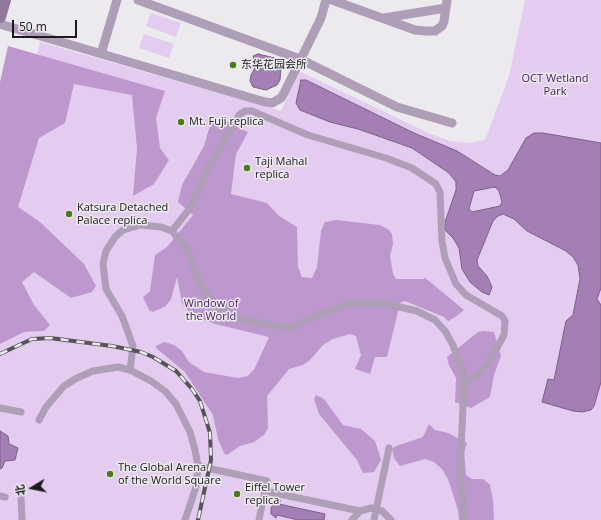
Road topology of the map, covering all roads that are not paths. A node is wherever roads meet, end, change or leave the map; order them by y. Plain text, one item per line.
1 (5, 0) edge
2 (117, 0) edge
3 (138, 0) edge
4 (326, 0) edge
5 (332, 0) edge
6 (446, 4) edge
7 (0, 17) edge
8 (382, 18) junction
9 (0, 24) edge
10 (101, 54) junction
11 (300, 59) junction
12 (452, 124) dead end
13 (172, 231) junction
14 (130, 370) junction
15 (464, 384) junction
16 (0, 408) edge
17 (21, 412) dead end
18 (39, 420) dead end
19 (389, 448) dead end
20 (198, 466) junction
21 (265, 491) junction
22 (21, 496) dead end
23 (376, 509) junction
24 (360, 511) junction
25 (22, 520) edge
26 (186, 520) edge
27 (259, 520) edge
28 (352, 520) edge
29 (374, 520) edge
30 (393, 520) edge
31 (464, 520) edge

1 - 7 main road
2 - 10 street
3 - 11 street
4 - 11 street
5 - 8 street
6 - 8 street
6 - 8 street
9 - 10 street
10 - 11 street
11 - 12 street
13 - 14 street
13 - 15 street
13 - 15 street
14 - 18 street
14 - 20 street
15 - 31 street
16 - 17 street
19 - 23 street
20 - 21 street
20 - 26 street
21 - 24 street
21 - 27 street
22 - 25 street
23 - 24 street
23 - 29 street
23 - 30 street
24 - 28 street

